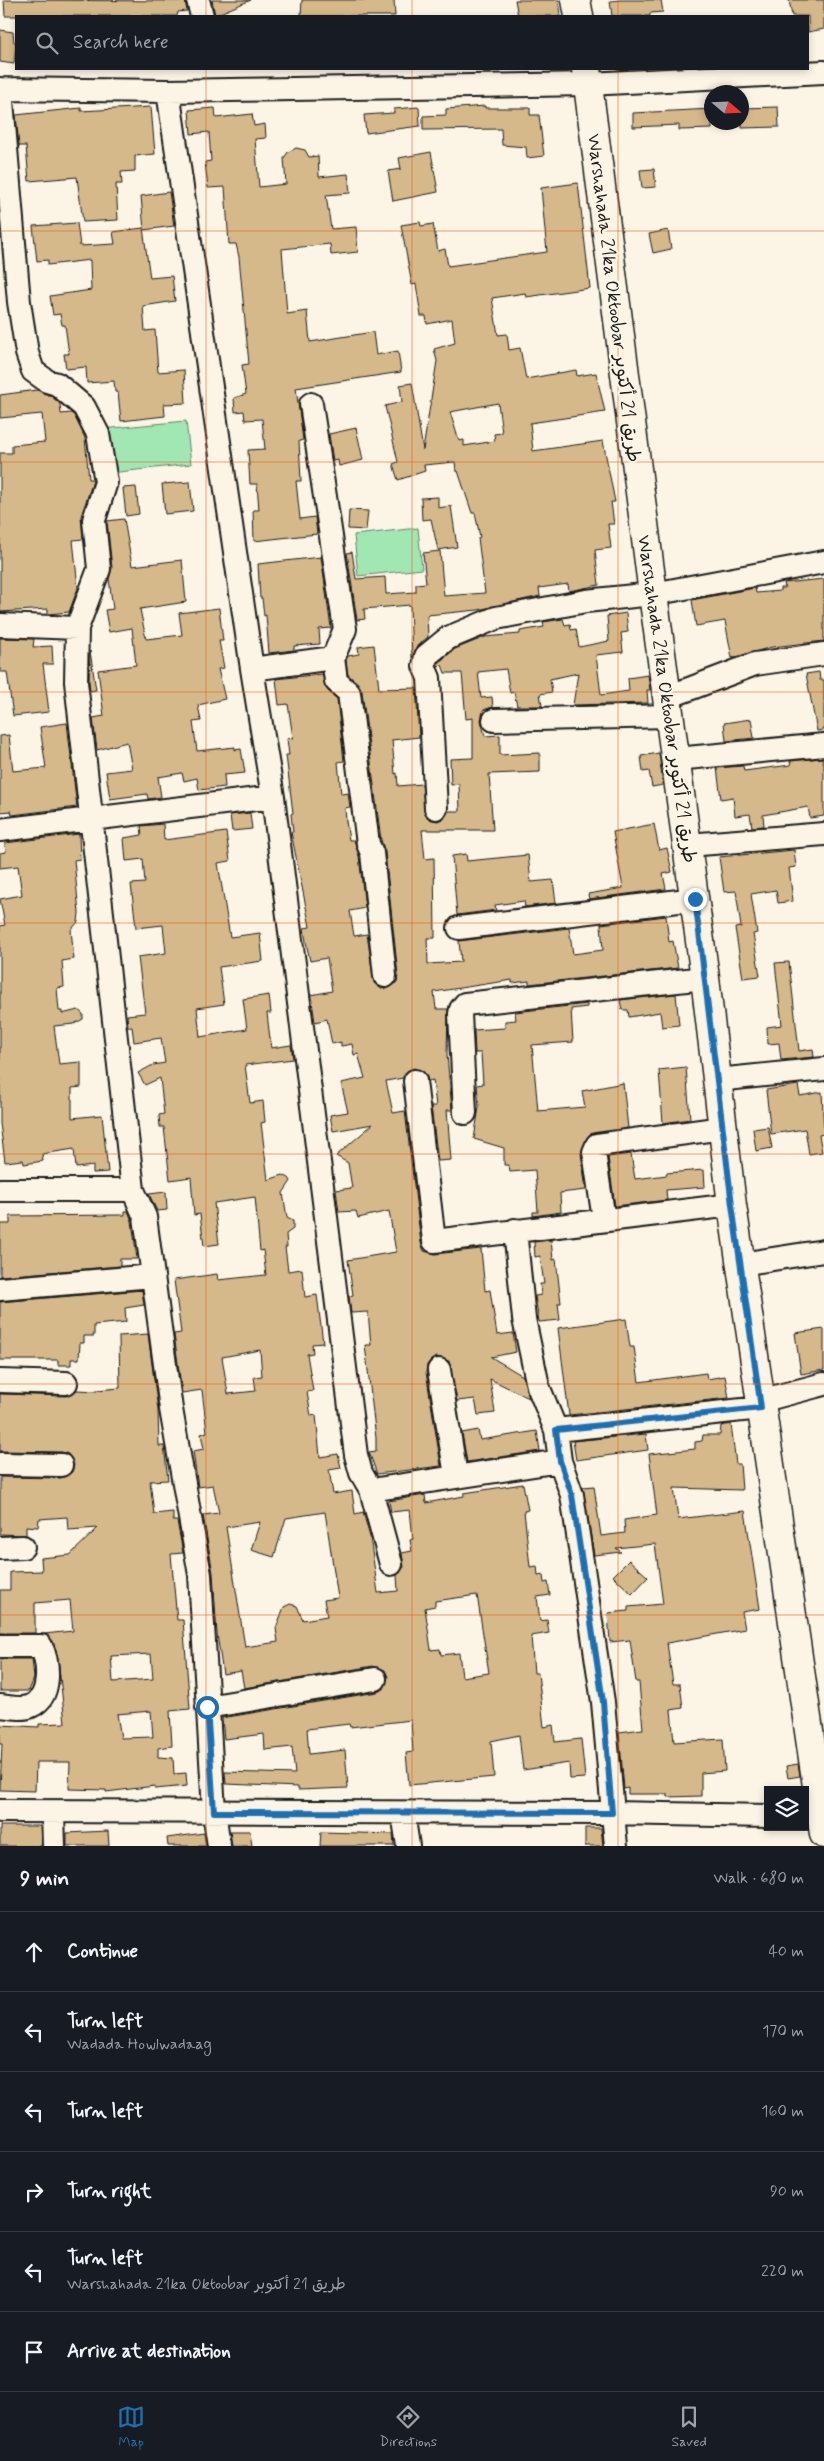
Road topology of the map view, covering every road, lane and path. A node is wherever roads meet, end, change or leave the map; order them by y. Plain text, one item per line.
1 (198, 0) edge
2 (576, 0) edge
3 (202, 15) edge
4 (578, 15) edge
5 (824, 72) edge
6 (587, 77) edge
7 (212, 79) edge
8 (1, 89) edge
9 (168, 91) junction
10 (311, 404) dead end
11 (824, 562) edge
12 (653, 594) junction
13 (0, 625) edge
14 (77, 628) junction
15 (824, 654) edge
16 (333, 658) junction
17 (252, 668) junction
18 (669, 706) junction
19 (494, 720) dead end
20 (824, 745) edge
21 (676, 760) junction
22 (273, 798) junction
23 (436, 808) dead end
24 (90, 820) junction
25 (0, 830) edge
26 (824, 834) edge
27 (688, 845) junction
28 (695, 899) junction
29 (459, 928) dead end
30 (385, 976) dead end
31 (705, 978) junction
32 (824, 1069) edge
33 (717, 1080) junction
34 (415, 1081) dead end
35 (465, 1113) dead end
36 (723, 1128) junction
37 (0, 1190) edge
38 (133, 1190) junction
39 (732, 1205) junction
40 (604, 1220) junction
41 (515, 1230) junction
42 (824, 1251) edge
43 (741, 1264) junction
44 (153, 1276) junction
45 (0, 1289) edge
46 (440, 1370) dead end
47 (0, 1382) edge
48 (66, 1383) dead end
49 (824, 1384) edge
50 (760, 1405) junction
51 (556, 1430) junction
52 (560, 1461) junction
53 (0, 1464) edge
54 (62, 1465) dead end
55 (456, 1476) junction
56 (371, 1490) junction
57 (23, 1547) dead end
58 (0, 1548) edge
59 (391, 1564) dead end
60 (0, 1646) edge
61 (375, 1679) dead end
62 (0, 1706) edge
63 (207, 1707) junction
64 (817, 1739) edge
65 (0, 1811) edge
66 (53, 1812) junction
67 (214, 1812) junction
68 (403, 1812) junction
69 (612, 1813) junction
70 (764, 1816) edge
71 (817, 1822) edge
72 (54, 1846) edge
73 (219, 1846) edge
74 (408, 1846) edge
75 (616, 1846) edge

1 - 3 street
2 - 4 main road
5 - 6 street
6 - 7 street
6 - 12 main road, Warshahada 21ka Oktoobar طريق 21 أكتوبر
7 - 9 street
8 - 9 street
8 - 14 street
9 - 17 street
10 - 16 street
11 - 12 street
12 - 18 main road, Warshahada 21ka Oktoobar طريق 21 أكتوبر
12 - 23 street
13 - 14 street
14 - 24 street
15 - 18 street
16 - 17 street
16 - 30 street
17 - 22 street
18 - 19 street
18 - 21 main road, Warshahada 21ka Oktoobar طريق 21 أكتوبر
20 - 21 street
21 - 27 main road, Warshahada 21ka Oktoobar طريق 21 أكتوبر
22 - 24 street
22 - 56 street
24 - 25 street
24 - 38 street
26 - 27 street
27 - 28 main road, Warshahada 21ka Oktoobar طريق 21 أكتوبر
28 - 29 street
28 - 31 main road, Warshahada 21ka Oktoobar طريق 21 أكتوبر
31 - 33 main road, Warshahada 21ka Oktoobar طريق 21 أكتوبر
31 - 35 street
32 - 33 street
33 - 36 main road, Warshahada 21ka Oktoobar طريق 21 أكتوبر
34 - 41 street
36 - 39 main road, Warshahada 21ka Oktoobar طريق 21 أكتوبر
36 - 40 street
37 - 38 street
38 - 44 street
39 - 40 street
39 - 43 main road, Warshahada 21ka Oktoobar طريق 21 أكتوبر
40 - 41 street
41 - 51 street
42 - 43 street
43 - 50 main road, Warshahada 21ka Oktoobar طريق 21 أكتوبر
44 - 45 street
44 - 63 street
46 - 55 street
47 - 48 street
49 - 50 street
50 - 51 street
50 - 64 main road, Warshahada 21ka Oktoobar طريق 21 أكتوبر
51 - 52 street
52 - 55 street
52 - 69 street
53 - 54 street
55 - 56 street
56 - 59 street
57 - 58 street
60 - 62 street
61 - 63 street
63 - 67 street
64 - 71 main road, Warshahada 21ka Oktoobar طريق 21 أكتوبر
65 - 66 street
66 - 67 street
66 - 72 street
67 - 68 street
67 - 73 street
68 - 69 street
68 - 74 street
69 - 70 street
69 - 75 street

